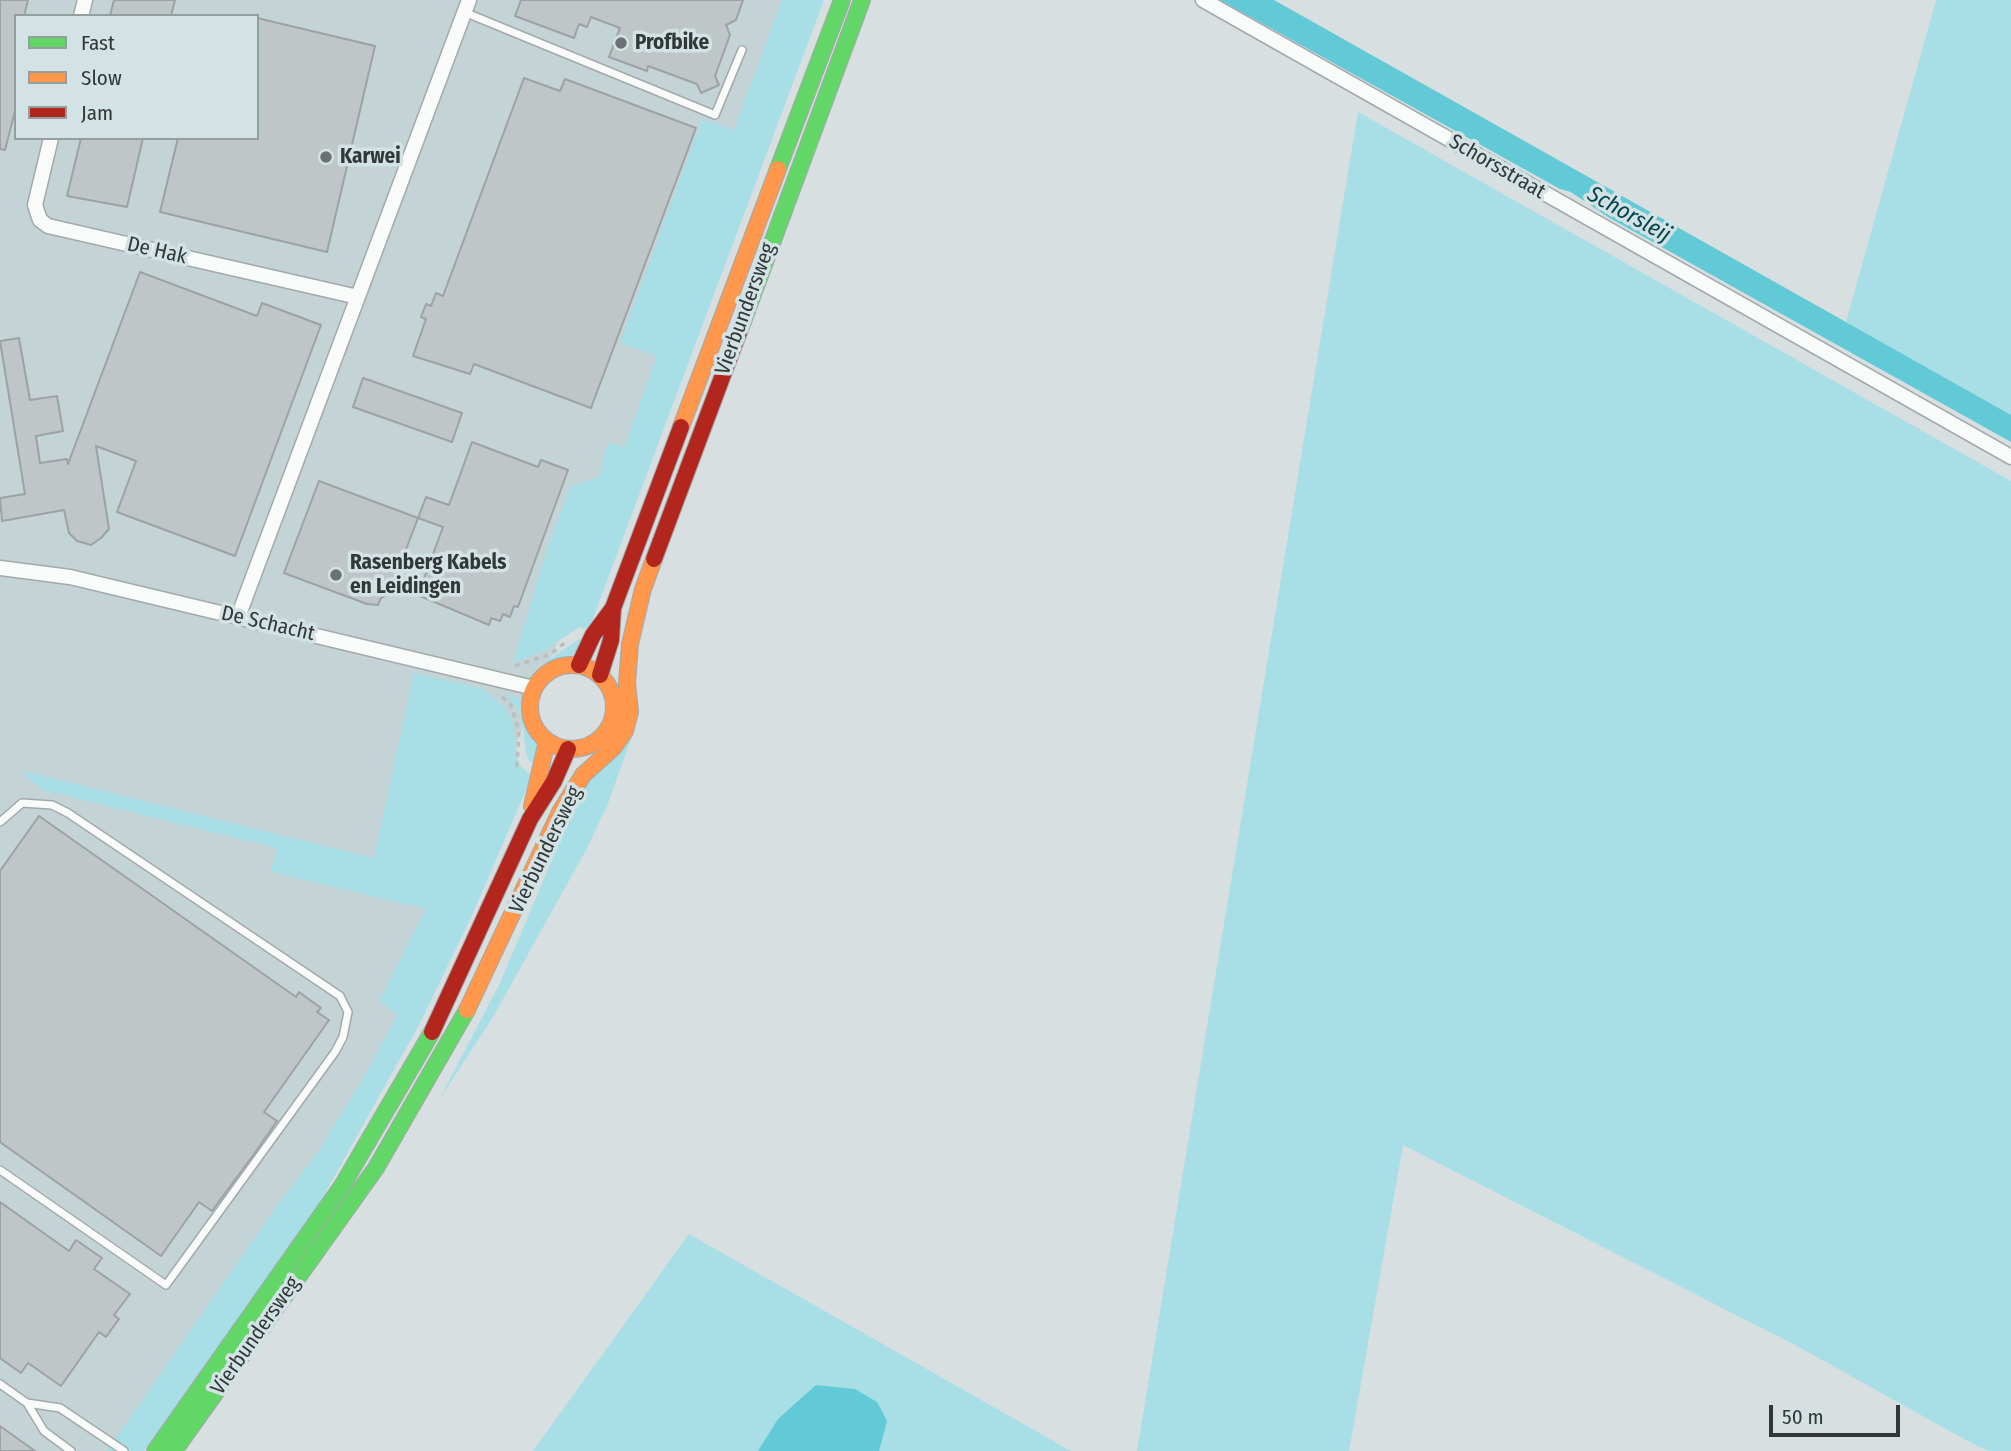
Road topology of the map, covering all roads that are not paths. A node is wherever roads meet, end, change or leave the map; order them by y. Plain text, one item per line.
1 (842, 0) edge
2 (862, 0) edge
3 (1203, 0) edge
4 (467, 6) edge
5 (742, 50) dead end
6 (51, 140) edge
7 (734, 286) junction
8 (752, 292) junction
9 (358, 296) junction
10 (2011, 457) edge
11 (0, 568) edge
12 (613, 608) junction
13 (238, 617) junction
14 (579, 665) junction
15 (600, 675) junction
16 (534, 688) junction
17 (547, 741) junction
18 (568, 749) junction
19 (530, 819) junction
20 (0, 822) edge
21 (0, 1170) edge
22 (241, 1344) junction
23 (0, 1384) edge
24 (27, 1403) junction
25 (66, 1450) edge
26 (124, 1451) edge
27 (155, 1451) edge
28 (174, 1451) edge

1 - 7 main road, Vierbundersweg
2 - 8 main road, Vierbundersweg
3 - 10 street, Schorsstraat
4 - 5 lane
4 - 9 street
6 - 9 street, De Hak
7 - 8 street
7 - 12 main road, Vierbundersweg
8 - 22 main road, Vierbundersweg
9 - 13 street
11 - 13 street, De Schacht
12 - 14 main road, Vierbundersweg
12 - 15 main road, Vierbundersweg
13 - 16 street, De Schacht
14 - 15 main road
14 - 16 main road
15 - 18 main road
16 - 17 main road
17 - 18 main road
17 - 19 main road, Vierbundersweg
18 - 19 main road, Vierbundersweg
19 - 22 main road, Vierbundersweg
20 - 21 lane
22 - 27 main road, Vierbundersweg
22 - 28 main road, Vierbundersweg
23 - 24 lane
24 - 25 lane
24 - 26 lane

